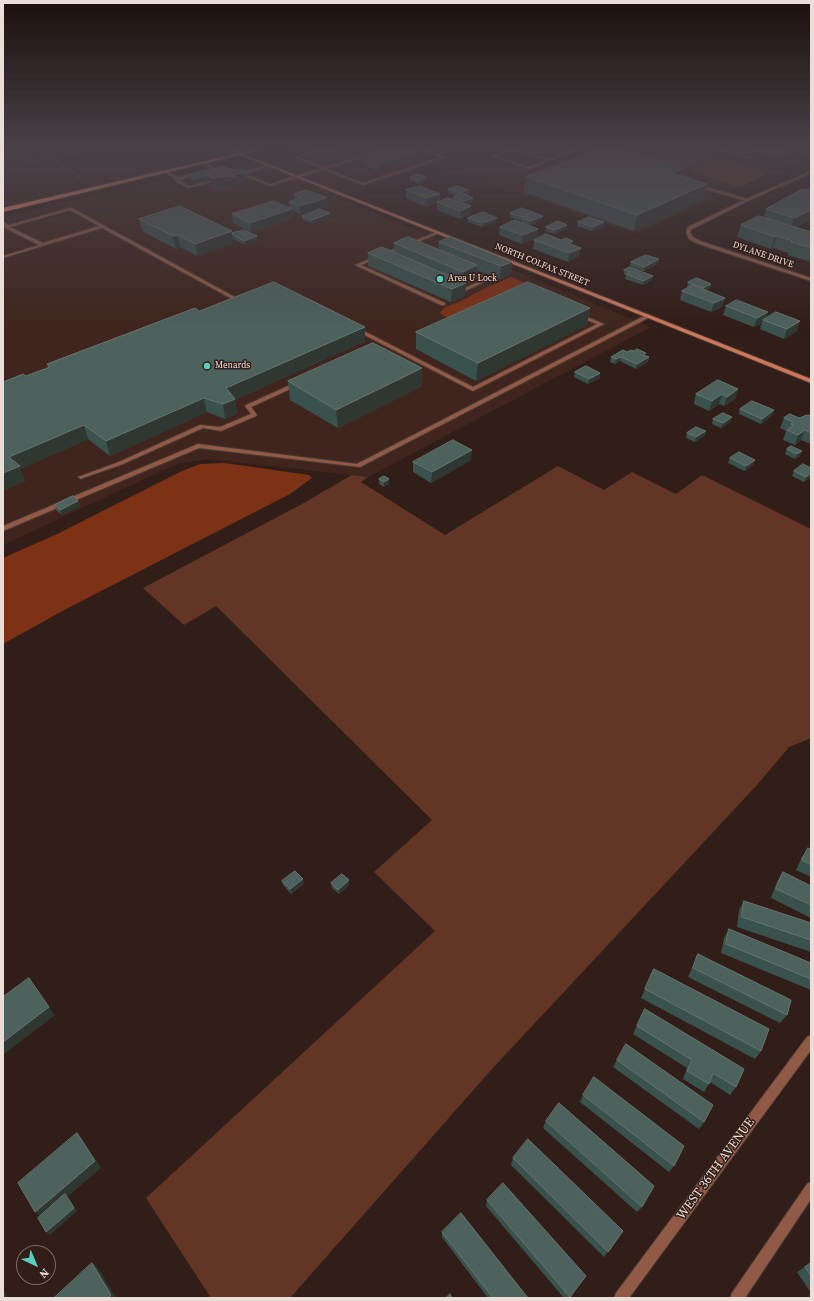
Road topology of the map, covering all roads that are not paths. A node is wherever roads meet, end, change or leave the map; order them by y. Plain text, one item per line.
1 (13, 208) edge
2 (375, 208) edge
3 (731, 208) edge
4 (3, 210) edge
5 (3, 223) edge
6 (104, 226) junction
7 (6, 227) edge
8 (438, 233) junction
9 (43, 245) junction
10 (407, 245) junction
11 (413, 248) edge
12 (382, 255) junction
13 (3, 257) edge
14 (389, 258) edge
15 (462, 268) edge
16 (811, 280) edge
17 (451, 284) edge
18 (245, 297) edge
19 (238, 300) junction
20 (443, 304) dead end
21 (225, 305) edge
22 (574, 313) edge
23 (648, 316) junction
24 (351, 326) edge
25 (386, 344) junction
26 (378, 347) edge
27 (306, 380) edge
28 (811, 380) edge
29 (81, 477) dead end
30 (3, 529) edge
31 (811, 1041) edge
32 (811, 1188) edge
33 (621, 1298) edge
34 (737, 1298) edge

1 - 4 main road
2 - 8 street, NORTH COLFAX STREET
3 - 16 street, DYLANE DRIVE
5 - 7 street
6 - 7 street
6 - 9 street
6 - 19 street
7 - 9 street
8 - 10 street
8 - 23 street, NORTH COLFAX STREET
9 - 13 street
10 - 11 street
10 - 12 street
12 - 14 street
12 - 20 street
15 - 17 street
18 - 19 street
19 - 21 street
22 - 25 street
23 - 28 street, NORTH COLFAX STREET
23 - 30 street
24 - 25 street
25 - 26 street
27 - 29 street
31 - 33 street, WEST 36TH AVENUE
32 - 34 street

